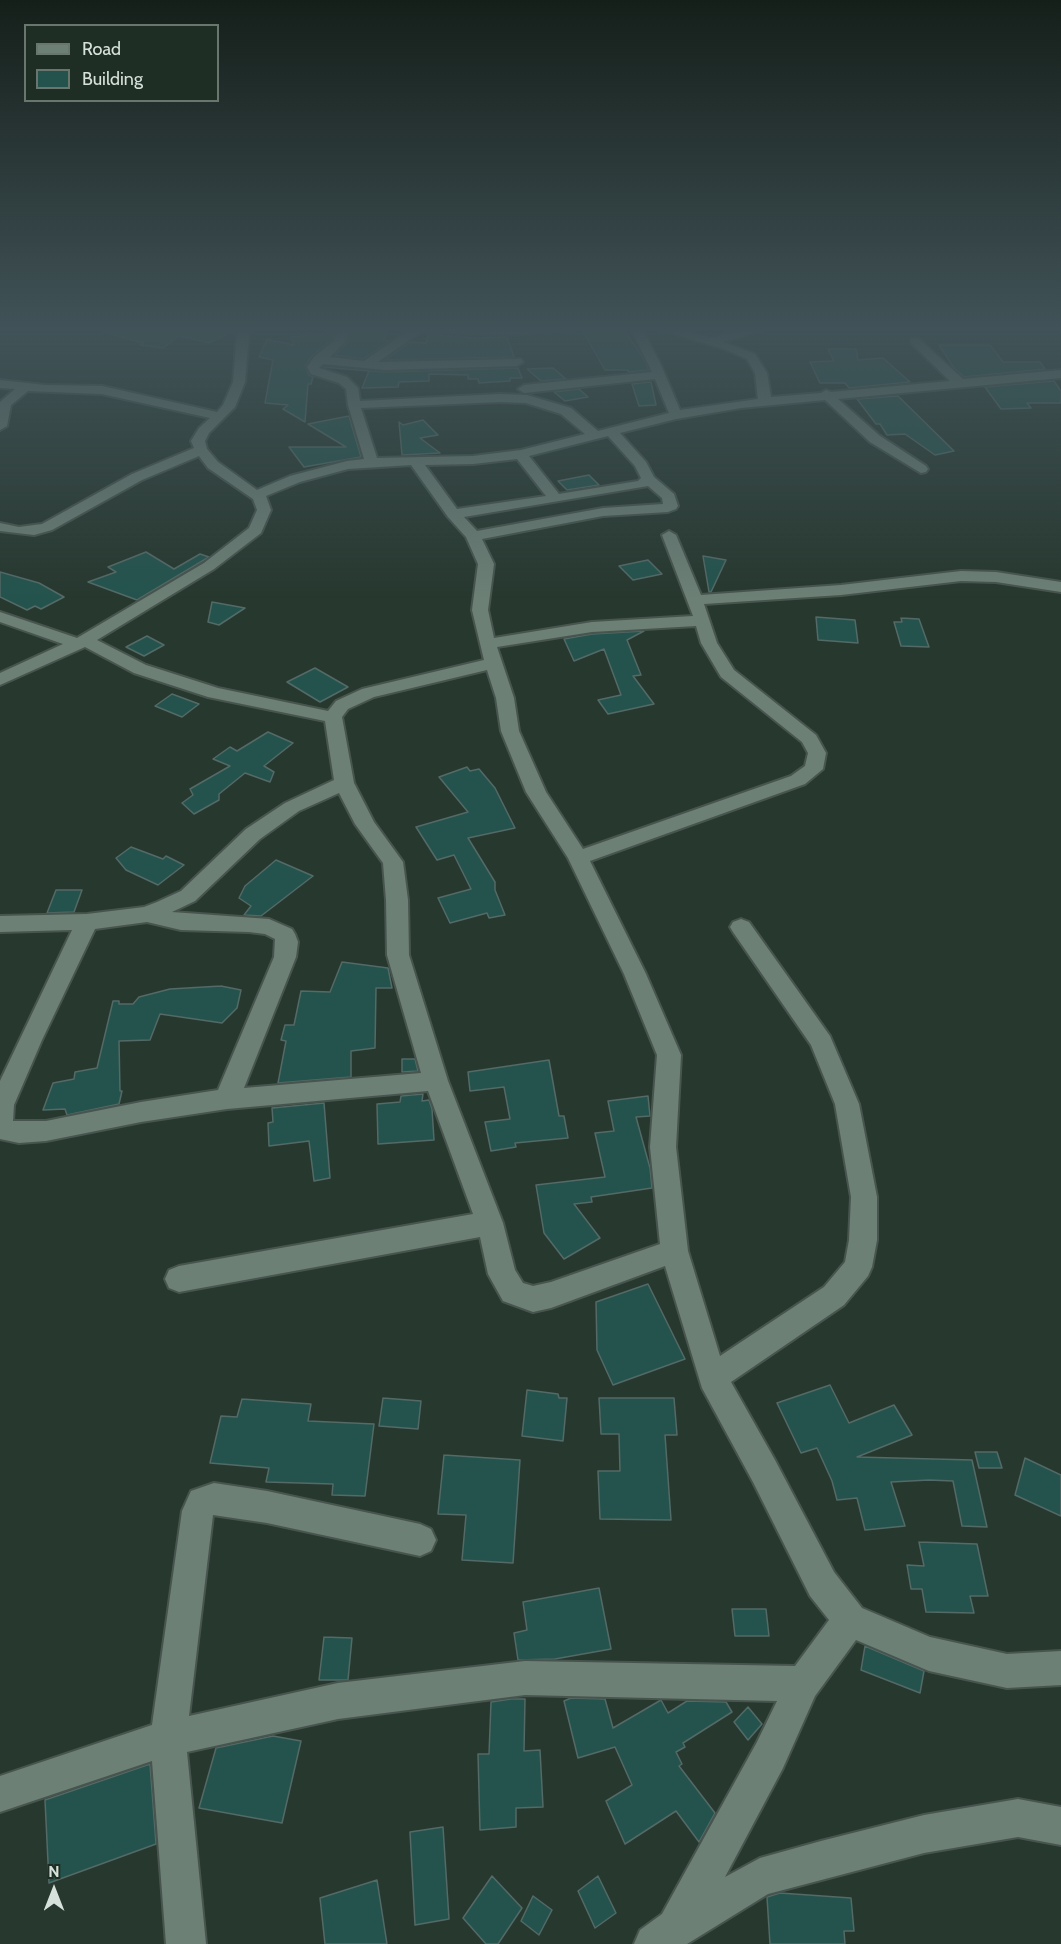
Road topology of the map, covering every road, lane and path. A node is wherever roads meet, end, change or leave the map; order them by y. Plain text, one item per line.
1 (217, 418) edge
2 (358, 418) edge
3 (574, 418) edge
4 (666, 418) edge
5 (851, 418) edge
6 (612, 432) junction
7 (596, 436) junction
8 (201, 450) junction
9 (521, 454) junction
10 (372, 462) junction
11 (416, 462) junction
12 (921, 469) dead end
13 (648, 479) junction
14 (256, 495) junction
15 (555, 500) junction
16 (453, 514) junction
17 (0, 527) edge
18 (669, 535) dead end
19 (472, 536) junction
20 (1061, 587) edge
21 (693, 600) junction
22 (0, 616) edge
23 (703, 621) junction
24 (82, 642) junction
25 (490, 653) junction
26 (0, 680) edge
27 (333, 717) junction
28 (344, 783) junction
29 (578, 858) junction
30 (147, 914) junction
31 (87, 921) junction
32 (0, 924) edge
33 (741, 927) dead end
34 (436, 1081) junction
35 (227, 1099) junction
36 (0, 1120) edge
37 (490, 1223) junction
38 (674, 1251) junction
39 (179, 1279) dead end
40 (712, 1378) junction
41 (420, 1540) dead end
42 (850, 1620) junction
43 (1061, 1668) edge
44 (803, 1684) junction
45 (168, 1738) junction
46 (0, 1794) edge
47 (1061, 1826) edge
48 (665, 1936) edge
49 (186, 1944) edge

1 - 8 street
2 - 10 street
3 - 7 street
4 - 6 street
5 - 12 street
6 - 7 street
6 - 13 street
7 - 9 street
8 - 14 street
8 - 17 street
9 - 11 street
9 - 15 street
10 - 11 street
10 - 14 street
11 - 16 street
13 - 15 street
13 - 19 street
14 - 24 street
15 - 16 street
16 - 19 street
18 - 21 street
19 - 25 street
20 - 21 street
21 - 23 street
22 - 24 street
23 - 25 street
23 - 29 street
24 - 26 street
24 - 27 street
25 - 27 street
25 - 29 street
27 - 28 street
28 - 30 street
28 - 34 street
29 - 38 street
30 - 31 street
30 - 35 street
31 - 32 street
31 - 36 street
33 - 40 street
34 - 35 street
34 - 37 street
35 - 36 street
37 - 38 street
37 - 39 street
38 - 40 street
40 - 42 street
41 - 45 street
42 - 43 street
42 - 44 street
44 - 45 street
44 - 48 street
45 - 46 street
45 - 49 street
47 - 48 street

